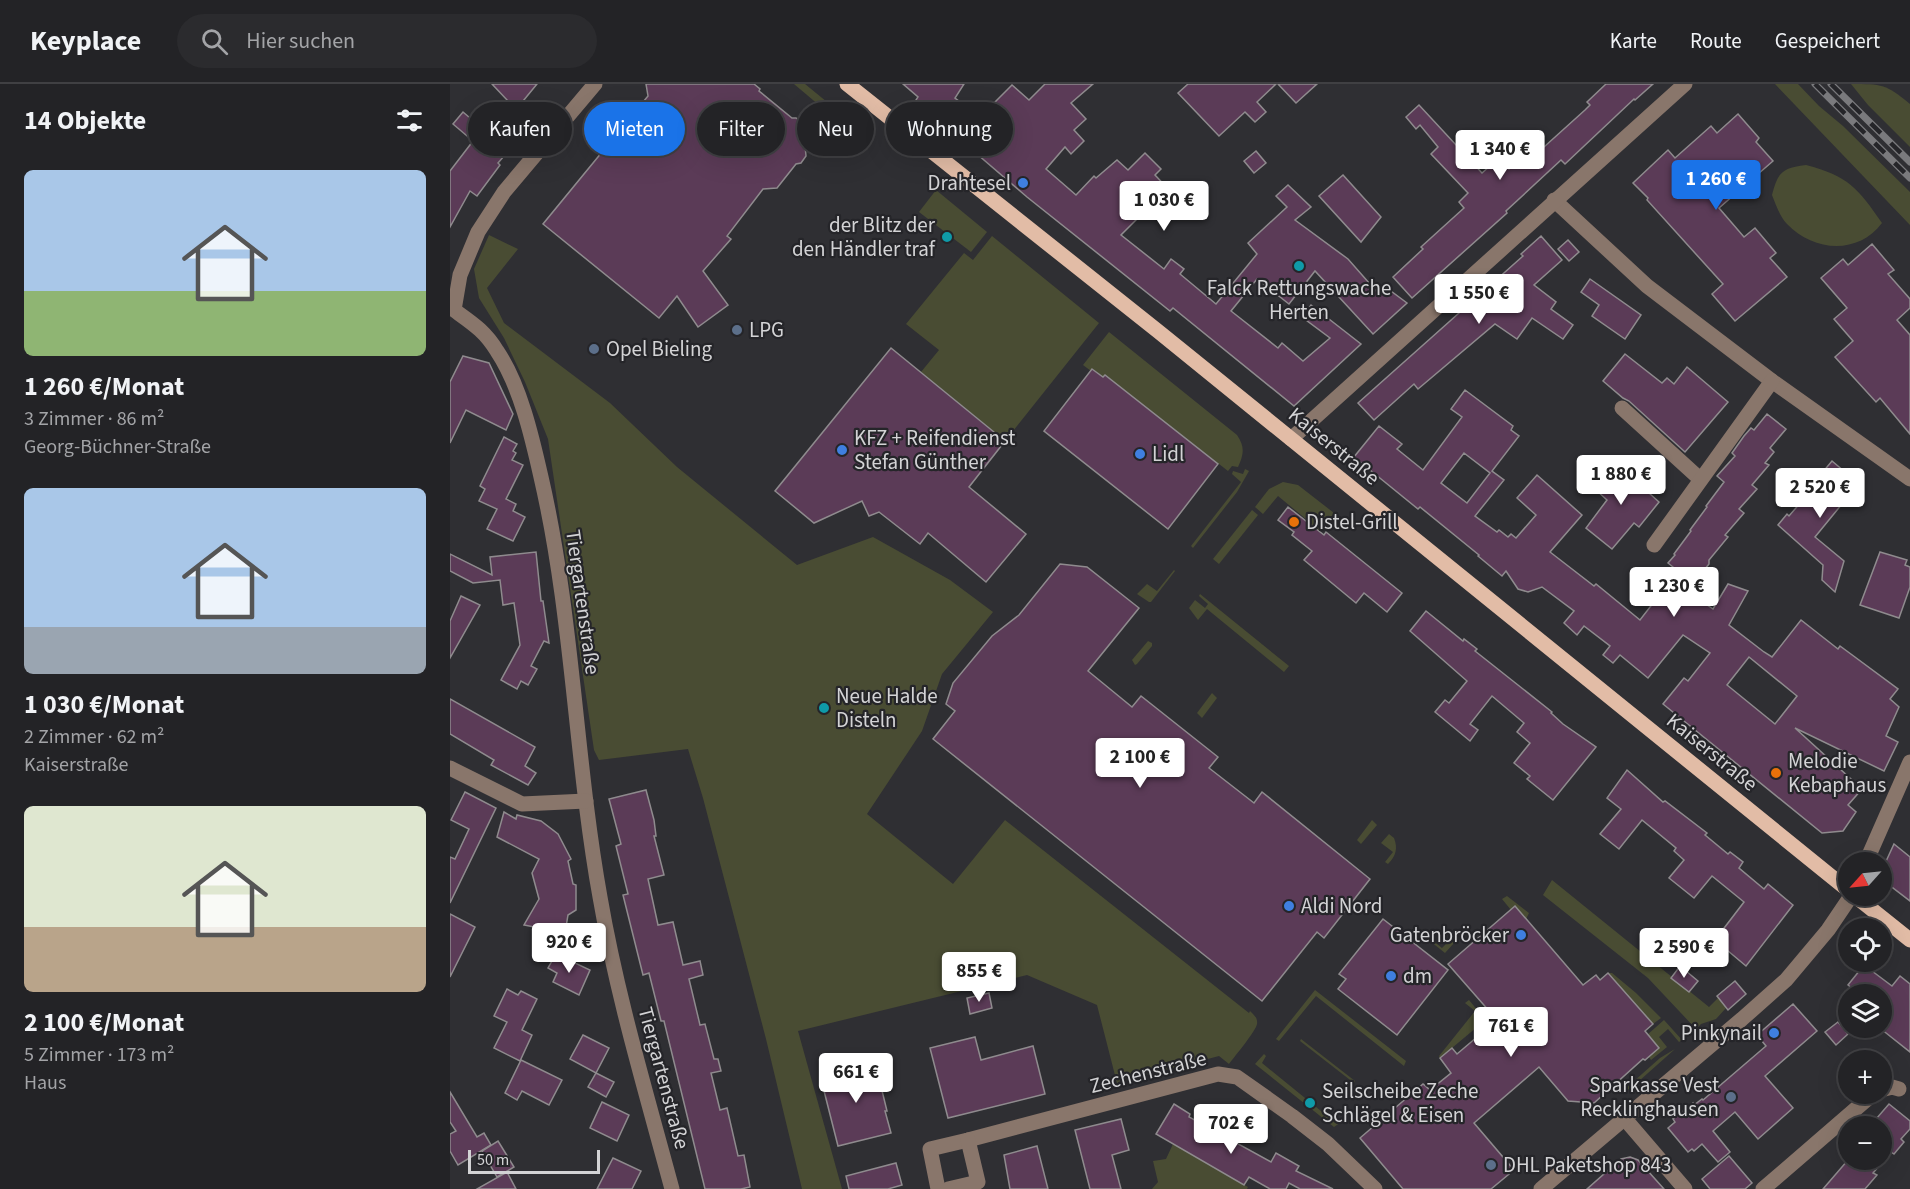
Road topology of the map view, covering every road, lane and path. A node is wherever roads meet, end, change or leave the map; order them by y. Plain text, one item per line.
1 (595, 84) edge
2 (847, 84) edge
3 (1684, 84) edge
4 (1554, 200) junction
5 (452, 316) edge
6 (1772, 381) junction
7 (1622, 408) dead end
8 (1292, 439) junction
9 (1700, 479) junction
10 (1910, 479) edge
11 (1653, 545) dead end
12 (1910, 762) edge
13 (450, 768) edge
14 (586, 801) junction
15 (1870, 852) edge
16 (1838, 882) edge
17 (1844, 906) edge
18 (1868, 906) edge
19 (1910, 940) edge
20 (1892, 1087) edge
21 (1899, 1089) dead end
22 (1861, 1104) edge
23 (1625, 1119) junction
24 (968, 1140) junction
25 (672, 1189) edge
26 (938, 1189) edge
27 (948, 1189) edge
28 (1375, 1189) edge
29 (1541, 1189) edge
30 (1684, 1189) edge
31 (1763, 1189) edge

1 - 5 street, Tiergartenstraße
2 - 8 main road, Kaiserstraße
3 - 4 street
4 - 6 street
4 - 8 street
5 - 14 street, Tiergartenstraße
6 - 9 street
6 - 10 street
7 - 9 street
8 - 16 main road, Kaiserstraße
9 - 11 street
12 - 15 street
13 - 14 street
14 - 25 street, Tiergartenstraße
17 - 23 street
18 - 19 main road
20 - 21 street
22 - 31 street
23 - 29 street
23 - 30 street
24 - 26 street, Zechenstraße
24 - 27 street
24 - 28 street, Zechenstraße

